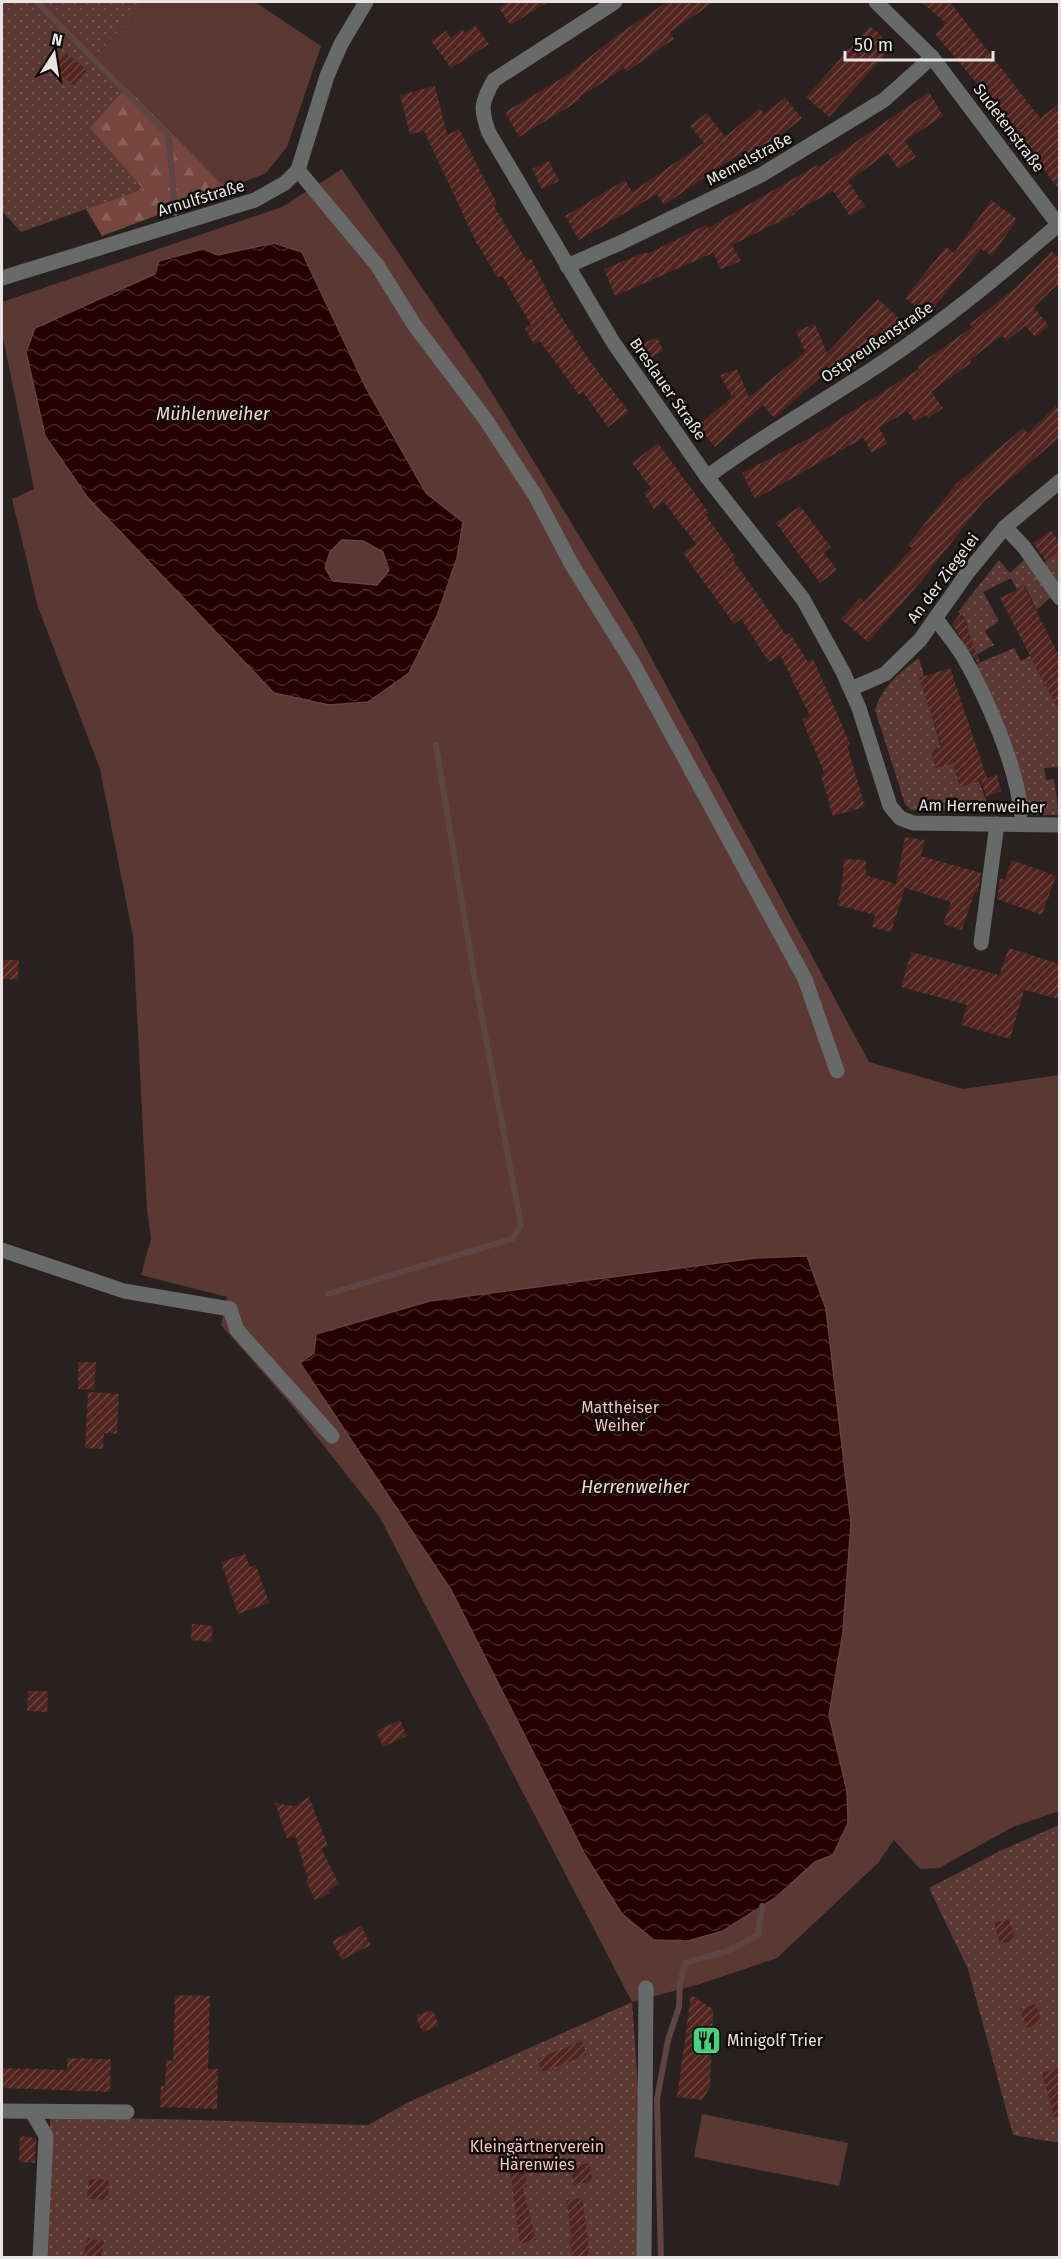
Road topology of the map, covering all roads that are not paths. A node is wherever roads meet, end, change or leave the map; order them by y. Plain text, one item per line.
1 (366, 2) edge
2 (615, 2) edge
3 (876, 2) edge
4 (932, 57) junction
5 (298, 170) junction
6 (1059, 226) edge
7 (567, 266) junction
8 (2, 278) edge
9 (707, 477) junction
10 (1059, 481) edge
11 (1005, 526) junction
12 (1059, 598) edge
13 (936, 618) junction
14 (851, 689) junction
15 (1021, 812) dead end
16 (997, 824) junction
17 (1059, 825) edge
18 (981, 943) dead end
19 (837, 1071) dead end
20 (2, 1250) edge
21 (332, 1436) dead end
22 (646, 1988) dead end
23 (2, 2111) edge
24 (33, 2112) junction
25 (127, 2112) dead end
26 (40, 2258) edge
27 (644, 2258) edge

1 - 5 street
2 - 7 street, Breslauer Straße
3 - 4 street, Sudetenstraße
4 - 6 street, Sudetenstraße
4 - 7 street, Memelstraße
5 - 8 street, Arnulfstraße
5 - 19 street
6 - 9 street, Ostpreußenstraße
7 - 9 street, Breslauer Straße
9 - 14 street, Breslauer Straße
10 - 11 street, An der Ziegelei
11 - 12 street
11 - 13 street, An der Ziegelei
13 - 14 street, An der Ziegelei
13 - 15 street
14 - 16 street, Am Herrenweiher
16 - 17 street, Am Herrenweiher
16 - 18 street
20 - 21 street
22 - 27 street
23 - 24 street
24 - 25 street
24 - 26 street

